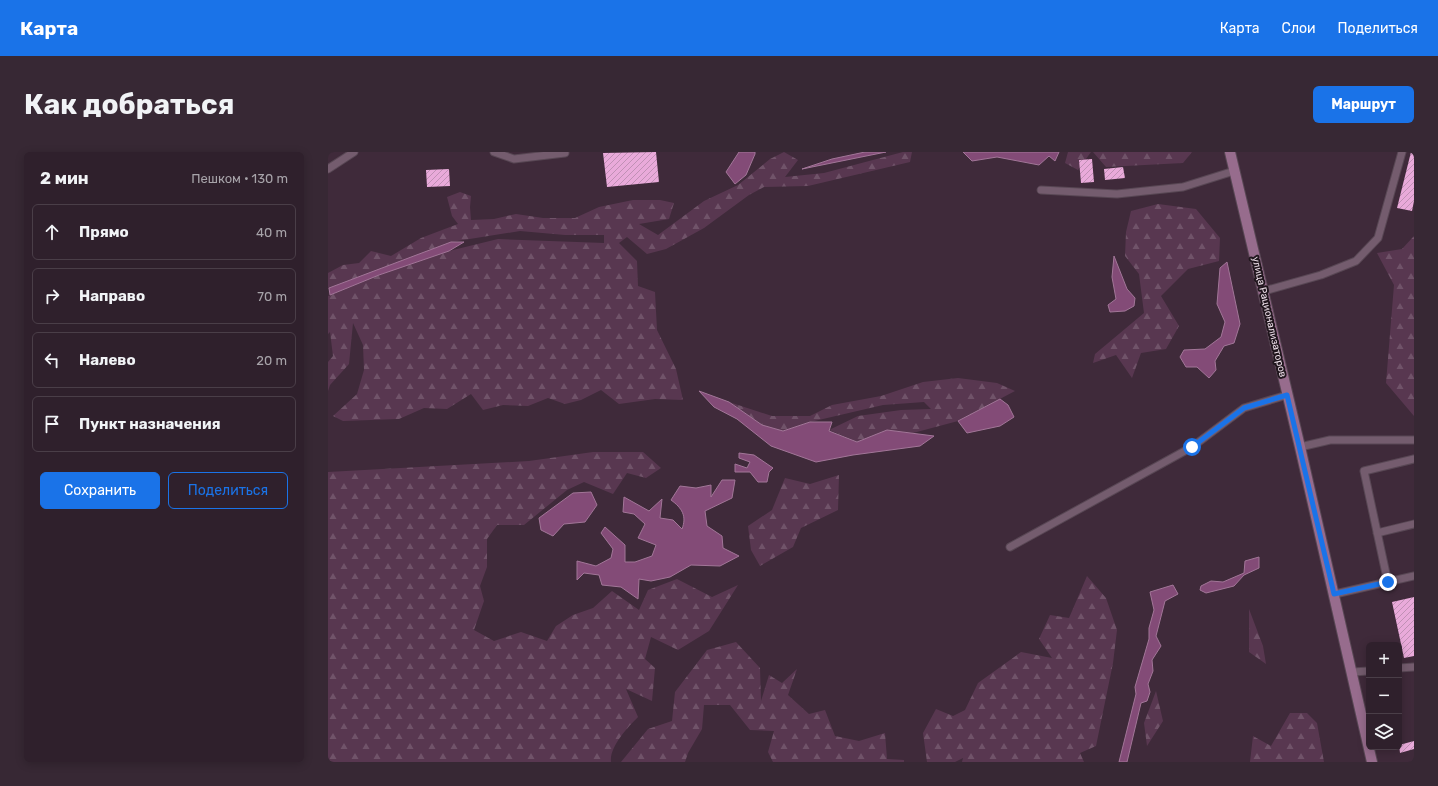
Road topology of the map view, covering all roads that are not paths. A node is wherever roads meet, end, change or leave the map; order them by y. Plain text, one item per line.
1 (354, 152) edge
2 (494, 152) edge
3 (1230, 152) edge
4 (1402, 152) edge
5 (565, 153) edge
6 (328, 169) edge
7 (1234, 171) junction
8 (1041, 190) dead end
9 (1264, 291) junction
10 (1287, 395) junction
11 (1414, 440) edge
12 (1300, 447) junction
13 (1414, 459) edge
14 (1414, 524) edge
15 (1377, 533) junction
16 (1010, 547) dead end
17 (1414, 576) edge
18 (1388, 582) junction
19 (1334, 594) junction
20 (1402, 668) edge
21 (1414, 668) edge
22 (1366, 670) edge
23 (1352, 672) junction
24 (1372, 762) edge

1 - 6 lane
2 - 5 lane
3 - 7 main road, улица Рационализаторов
4 - 9 lane
7 - 8 lane
7 - 9 main road, улица Рационализаторов
9 - 10 main road, улица Рационализаторов
10 - 12 main road, улица Рационализаторов
10 - 16 lane
11 - 12 lane
12 - 19 main road, улица Рационализаторов
13 - 15 lane
14 - 15 lane
15 - 18 lane
17 - 18 lane
18 - 19 lane
19 - 23 main road, улица Рационализаторов
20 - 21 lane
22 - 23 lane
23 - 24 main road, улица Рационализаторов

